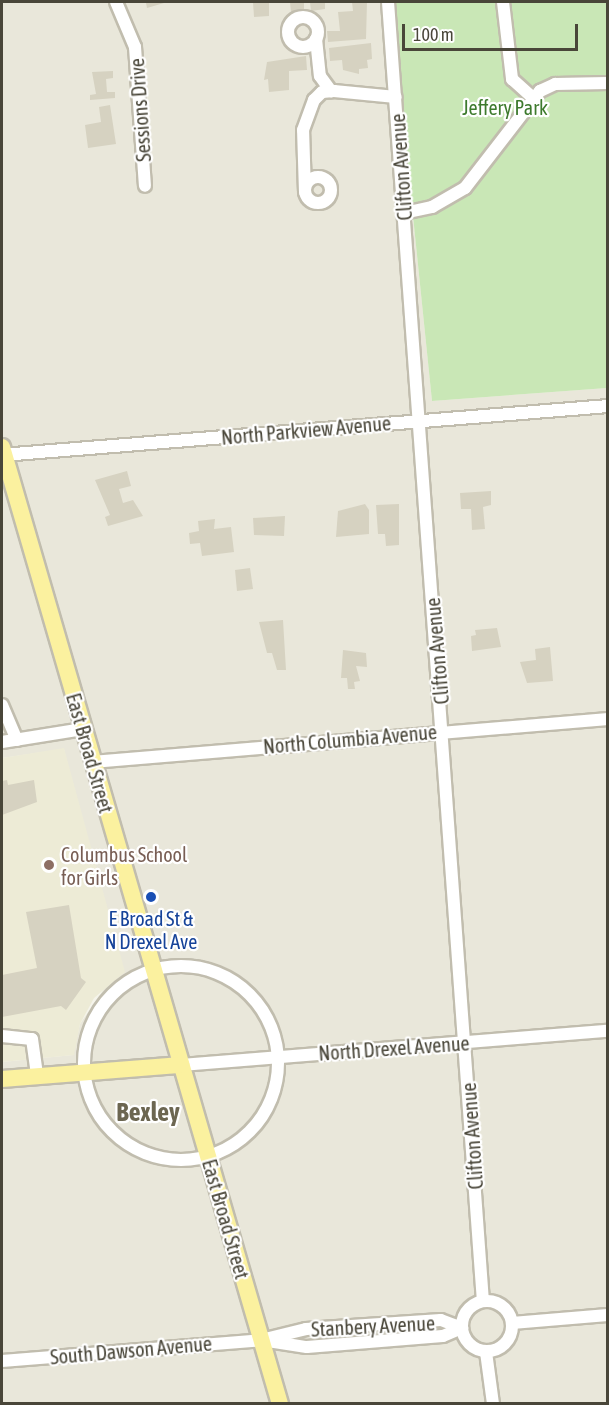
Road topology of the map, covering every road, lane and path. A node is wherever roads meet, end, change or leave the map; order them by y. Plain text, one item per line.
1 (116, 2) edge
2 (388, 2) edge
3 (503, 2) edge
4 (316, 39) dead end
5 (608, 83) edge
6 (331, 91) junction
7 (396, 97) junction
8 (533, 98) junction
9 (145, 186) dead end
10 (305, 192) dead end
11 (404, 213) junction
12 (608, 406) edge
13 (418, 421) junction
14 (2, 453) edge
15 (2, 705) edge
16 (608, 719) edge
17 (83, 729) junction
18 (443, 732) junction
19 (17, 740) junction
20 (2, 742) edge
21 (92, 762) junction
22 (154, 970) junction
23 (608, 1031) edge
24 (2, 1036) edge
25 (465, 1042) junction
26 (278, 1057) junction
27 (181, 1065) junction
28 (84, 1072) junction
29 (37, 1076) junction
30 (2, 1079) edge
31 (208, 1157) junction
32 (483, 1301) junction
33 (608, 1315) edge
34 (512, 1323) junction
35 (462, 1328) junction
36 (261, 1340) junction
37 (486, 1352) junction
38 (2, 1361) edge
39 (280, 1404) edge
40 (492, 1404) edge

1 - 9 street, Sessions Drive
2 - 7 street, Clifton Avenue
3 - 8 street
4 - 6 street
5 - 8 street
6 - 7 street
6 - 10 street
7 - 11 street, Clifton Avenue
8 - 11 street
11 - 13 street, Clifton Avenue
12 - 13 street, North Parkview Avenue
13 - 14 street, North Parkview Avenue
13 - 18 street, Clifton Avenue
14 - 17 main road, East Broad Street
15 - 19 street
16 - 18 street, North Columbia Avenue
17 - 19 street
17 - 21 main road, East Broad Street
18 - 21 street, North Columbia Avenue
18 - 25 street, Clifton Avenue
19 - 20 street
21 - 22 main road, East Broad Street
22 - 26 street
22 - 27 main road, East Broad Street
22 - 28 street
23 - 25 street, North Drexel Avenue
24 - 29 street
25 - 26 street, North Drexel Avenue
25 - 32 street, Clifton Avenue
26 - 27 street, North Drexel Avenue
26 - 31 street
27 - 28 main road
27 - 31 main road, East Broad Street
28 - 29 main road
28 - 31 street
29 - 30 main road
31 - 36 main road, East Broad Street
32 - 34 street
32 - 35 street
33 - 34 street
34 - 37 street
35 - 36 street, Stanbery Avenue
35 - 36 street, Stanbery Avenue
35 - 37 street
36 - 38 street, South Dawson Avenue
36 - 39 main road, East Broad Street
37 - 40 street

